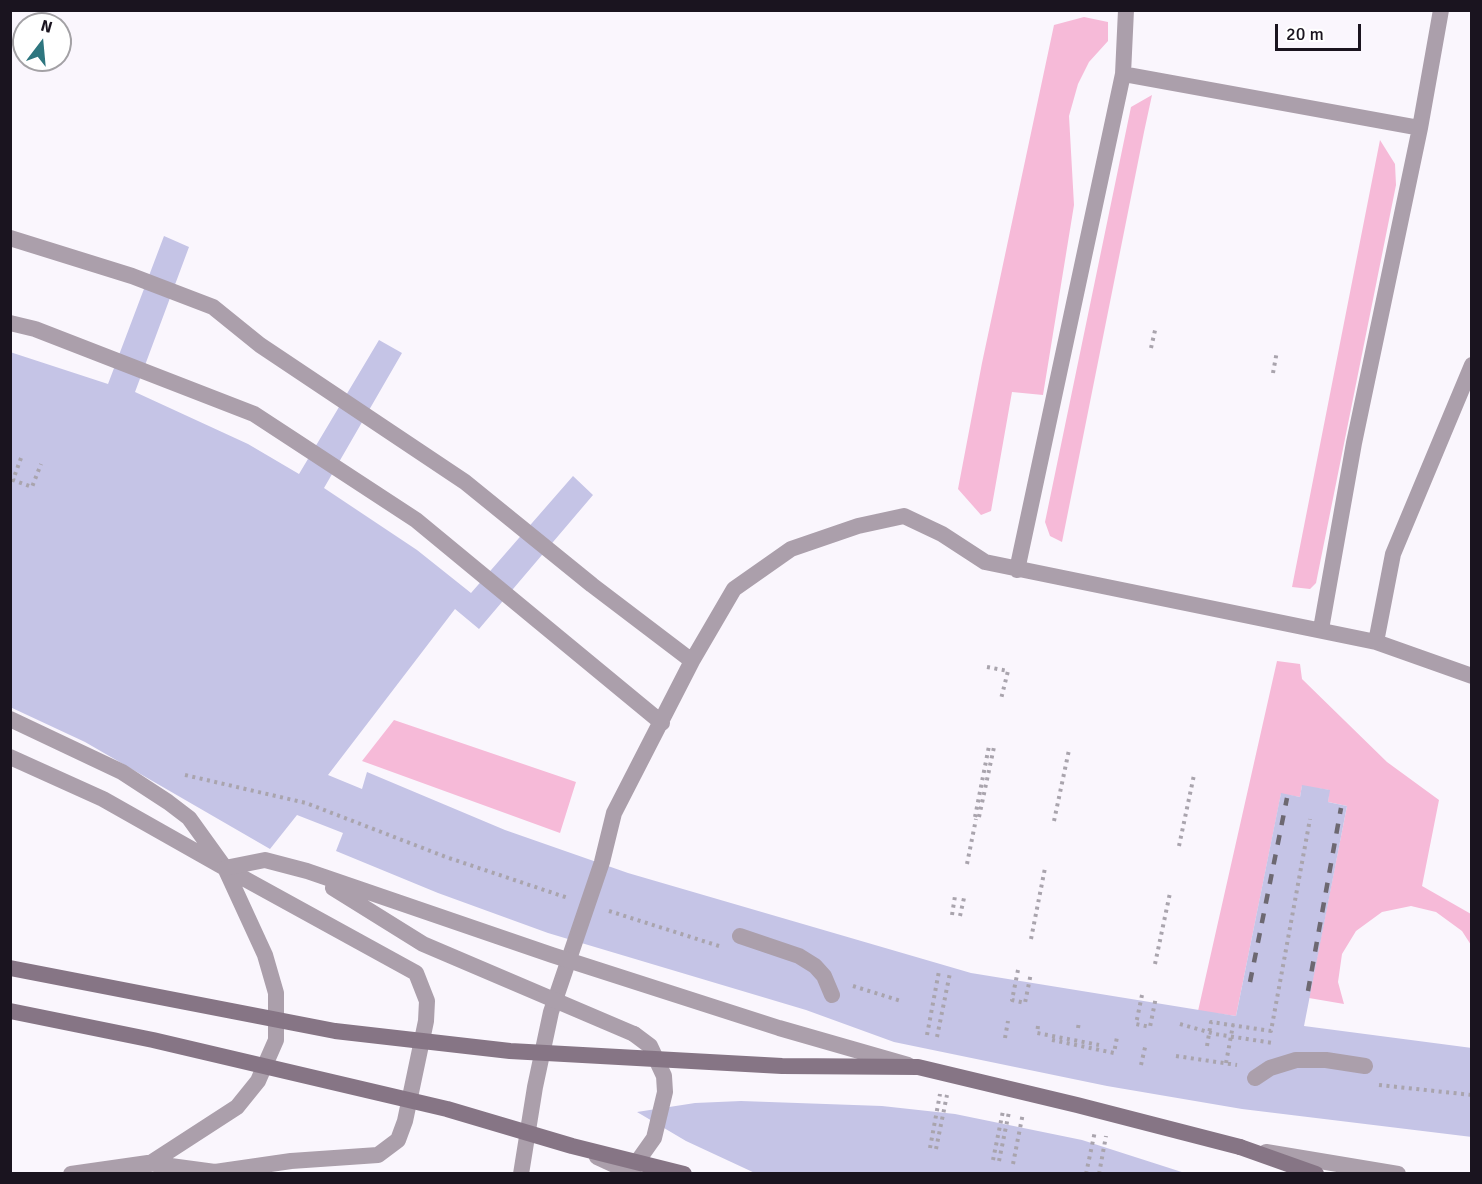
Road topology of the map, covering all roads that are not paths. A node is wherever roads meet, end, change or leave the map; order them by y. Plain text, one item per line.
1 (1126, 10) edge
2 (1441, 10) edge
3 (1123, 74) junction
4 (1420, 128) junction
5 (10, 238) edge
6 (10, 323) edge
7 (1472, 365) edge
8 (1017, 570) junction
9 (1321, 629) junction
10 (1376, 642) junction
11 (692, 661) junction
12 (1472, 676) edge
13 (10, 719) edge
14 (662, 723) junction
15 (10, 757) edge
16 (225, 868) junction
17 (307, 871) junction
18 (740, 936) dead end
19 (10, 968) edge
20 (832, 995) dead end
21 (10, 1011) edge
22 (1365, 1066) dead end
23 (918, 1067) junction
24 (1255, 1078) dead end
25 (572, 1146) junction
26 (1240, 1148) junction
27 (144, 1168) edge
28 (71, 1173) edge
29 (171, 1173) edge
30 (521, 1173) edge
31 (620, 1173) edge
32 (634, 1173) edge
33 (684, 1173) edge
34 (1316, 1173) edge
35 (1398, 1173) edge

1 - 3 lane
2 - 4 lane
3 - 4 lane
3 - 8 lane
4 - 9 lane
5 - 11 lane
6 - 14 lane
7 - 10 lane
8 - 9 lane
8 - 11 lane
9 - 10 lane
10 - 12 lane
11 - 14 lane
13 - 16 lane
14 - 30 lane
15 - 16 lane
16 - 17 lane, bridge
16 - 27 lane, bridge
16 - 27 lane, bridge
17 - 23 lane, bridge
17 - 31 lane, bridge
18 - 20 lane
19 - 23 main road, bridge
21 - 25 main road, bridge
22 - 24 lane
23 - 26 main road, bridge
25 - 32 lane, bridge
25 - 33 main road, bridge
26 - 34 main road
26 - 35 lane
27 - 28 lane
27 - 29 lane

